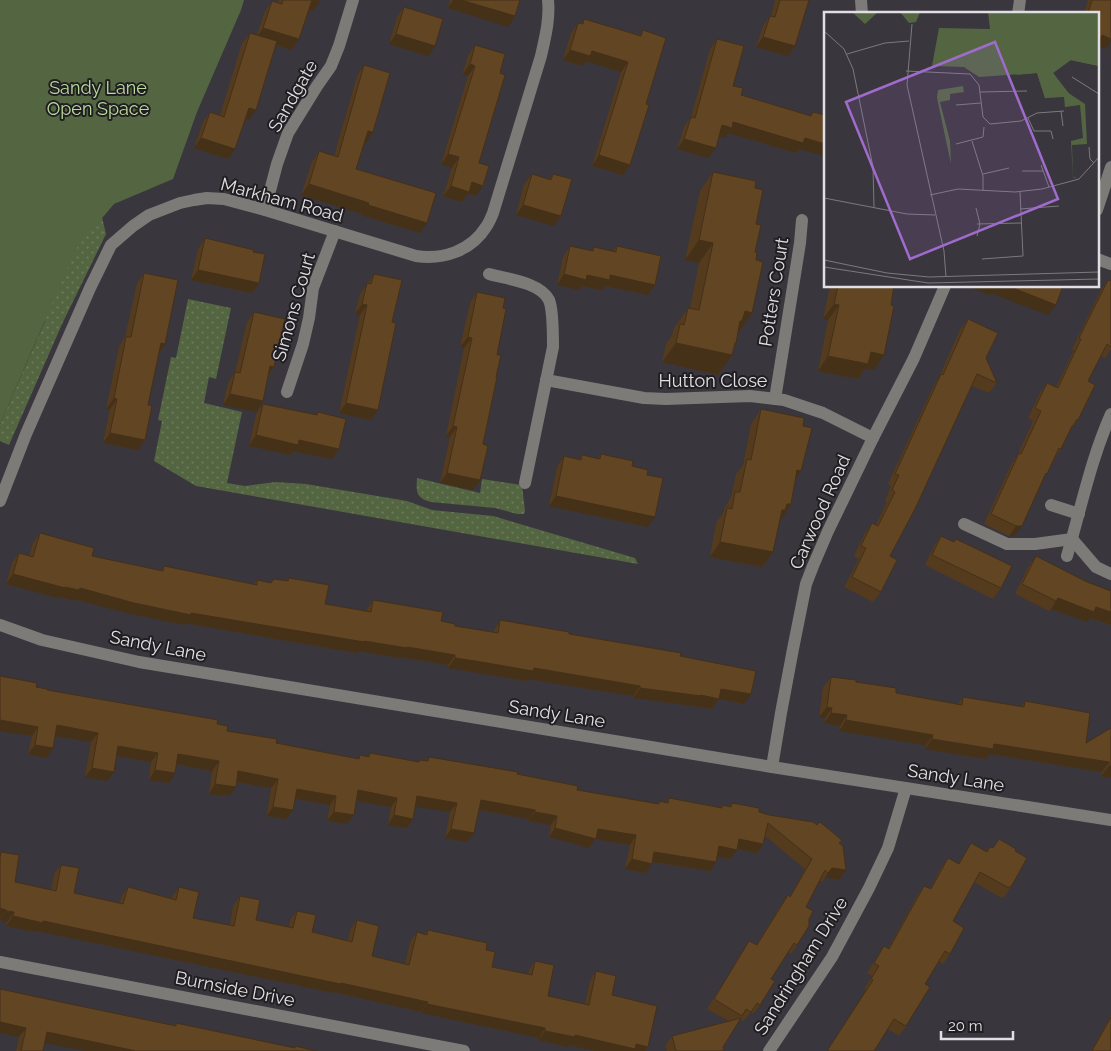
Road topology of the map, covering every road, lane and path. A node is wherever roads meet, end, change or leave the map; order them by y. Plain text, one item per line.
1 (353, 0) edge
2 (548, 0) edge
3 (1111, 167) edge
4 (1098, 207) edge
5 (265, 210) junction
6 (802, 220) dead end
7 (335, 231) junction
8 (1098, 259) edge
9 (1111, 264) edge
10 (489, 274) dead end
11 (945, 288) edge
12 (546, 380) junction
13 (287, 392) dead end
14 (775, 398) junction
15 (1111, 414) edge
16 (873, 438) junction
17 (525, 483) dead end
18 (0, 501) edge
19 (1051, 505) dead end
20 (1078, 514) junction
21 (964, 524) dead end
22 (1072, 539) junction
23 (1067, 556) dead end
24 (1111, 574) edge
25 (0, 625) edge
26 (772, 767) junction
27 (906, 788) junction
28 (1111, 820) edge
29 (0, 962) edge
30 (464, 1051) edge
31 (769, 1051) edge

1 - 5 street, Sandgate
2 - 7 street, Markham Road
3 - 4 street
5 - 7 street, Markham Road
5 - 18 street, Markham Road
6 - 14 street, Potters Court
7 - 13 street, Simons Court
8 - 9 street
10 - 12 street
11 - 16 street, Carwood Road
12 - 14 street, Hutton Close
12 - 17 street
14 - 16 street, Hutton Close
15 - 20 street
16 - 26 street, Carwood Road
19 - 20 street
20 - 22 street
21 - 22 street
22 - 23 street
22 - 24 street
25 - 26 street, Sandy Lane
26 - 27 street, Sandy Lane
27 - 28 street, Sandy Lane
27 - 31 street, Sandringham Drive
29 - 30 street, Burnside Drive

